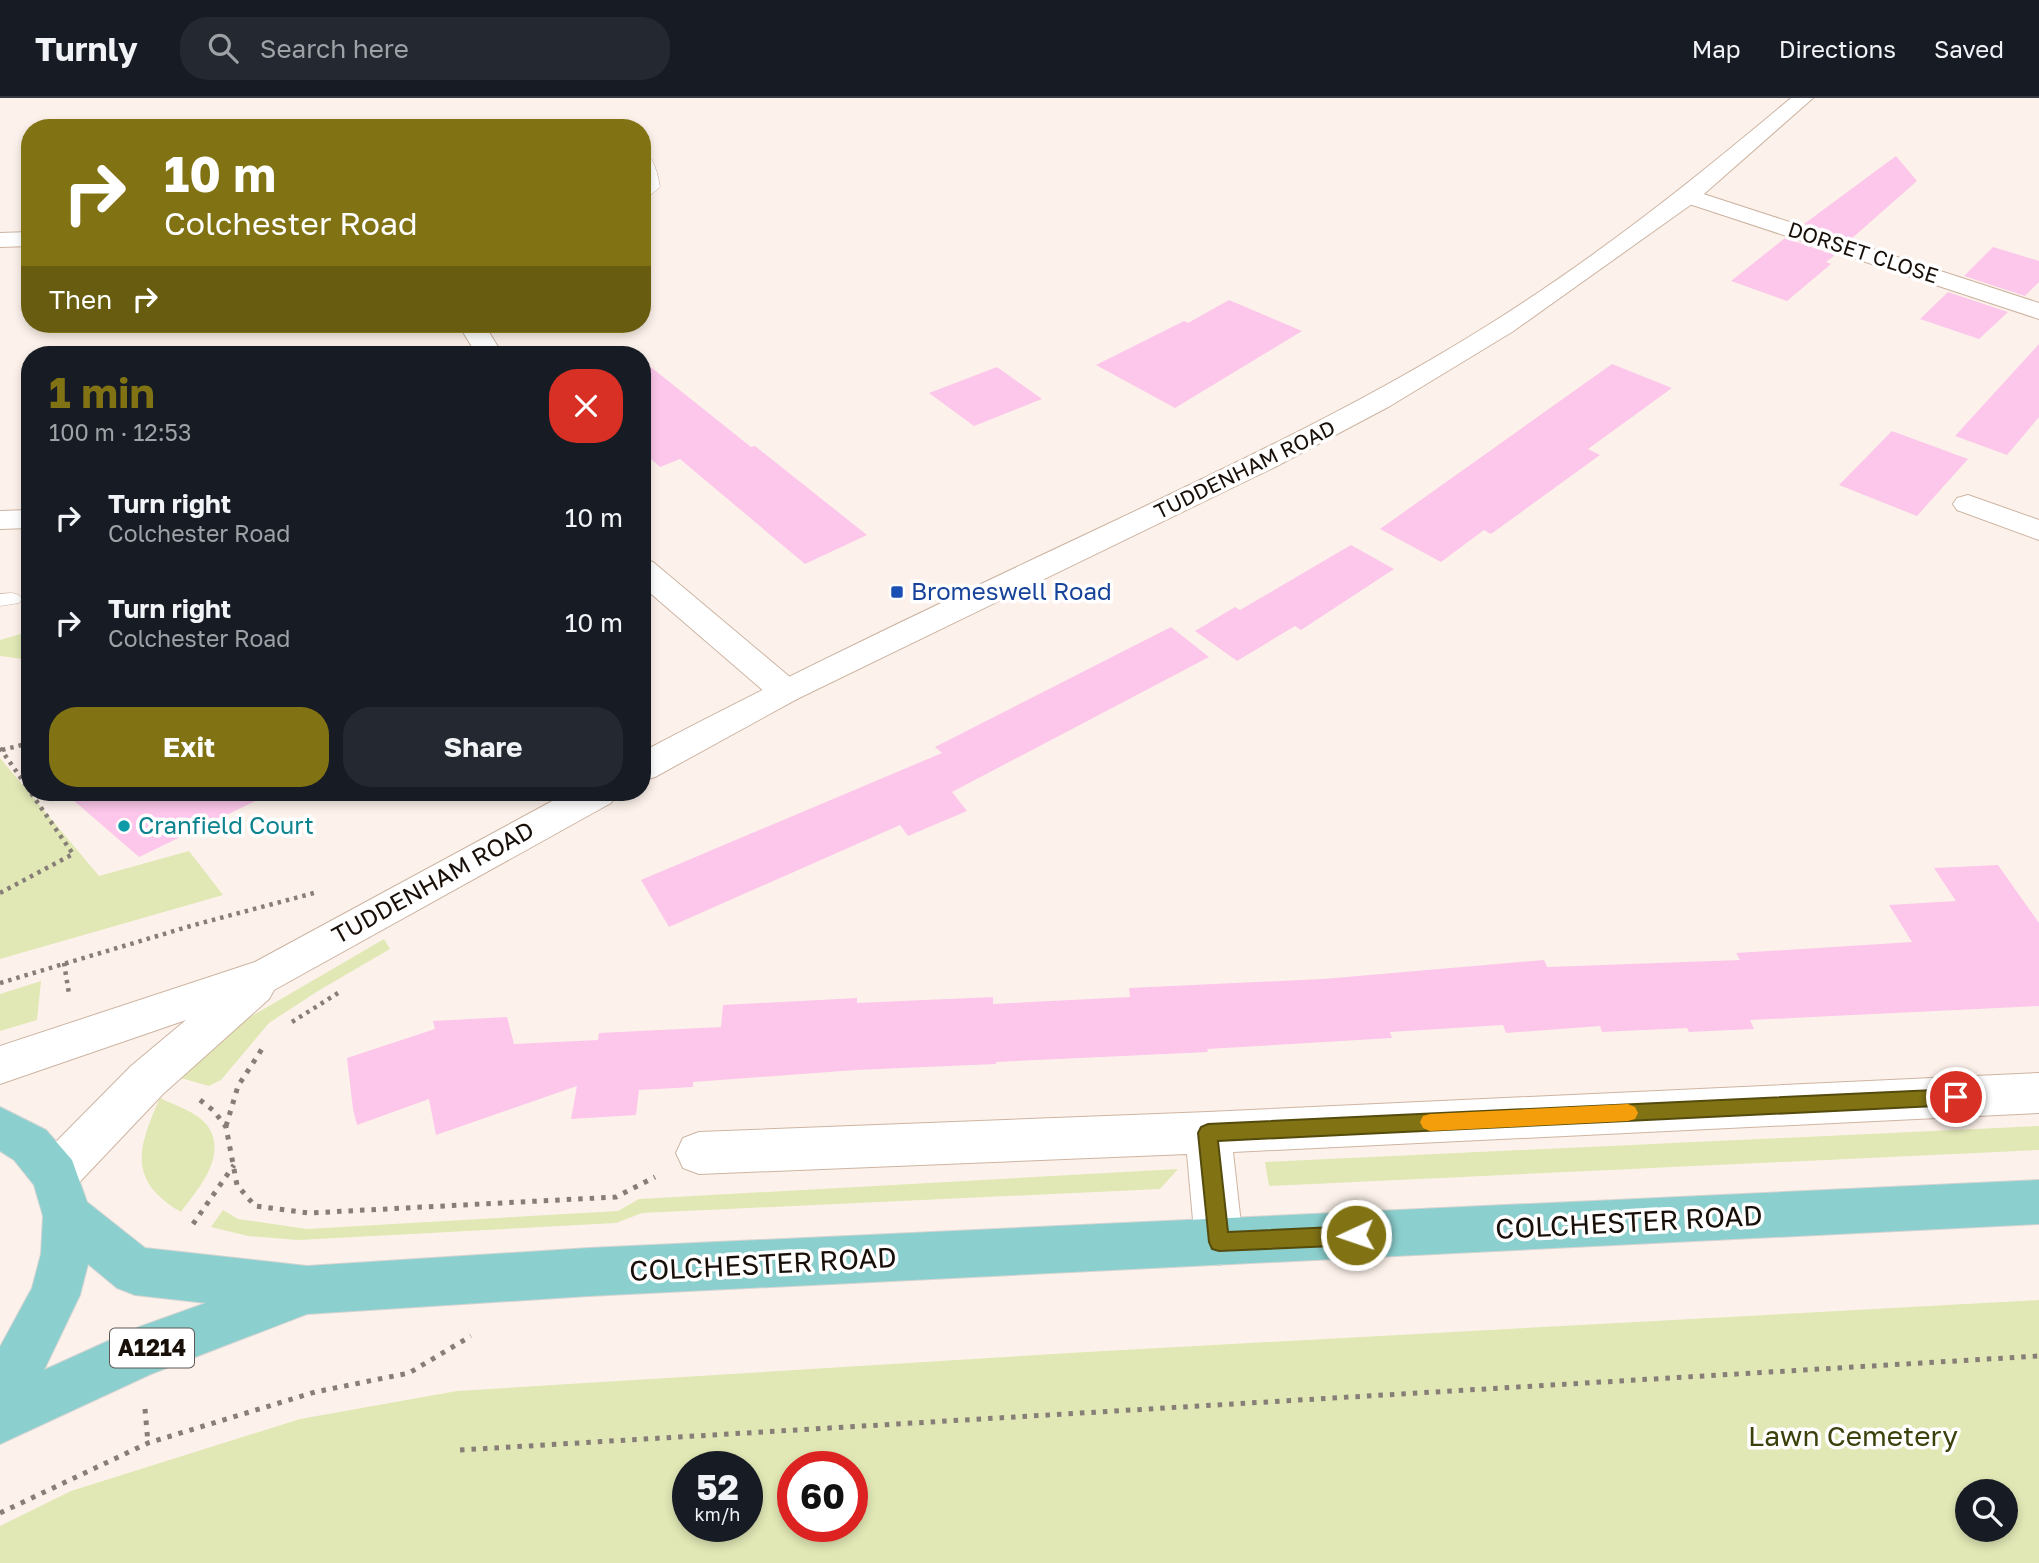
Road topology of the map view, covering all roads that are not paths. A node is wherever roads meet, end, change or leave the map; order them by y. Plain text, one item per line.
1 (1803, 98) edge
2 (1688, 196) junction
3 (21, 239) edge
4 (0, 240) edge
5 (2039, 311) edge
6 (1968, 504) dead end
7 (21, 519) edge
8 (0, 520) edge
9 (2036, 525) edge
10 (651, 577) edge
11 (785, 691) junction
12 (651, 763) edge
13 (583, 801) edge
14 (269, 974) junction
15 (0, 1065) edge
16 (2039, 1093) edge
17 (0, 1127) edge
18 (1208, 1133) junction
19 (699, 1153) road end
20 (61, 1196) junction
21 (2039, 1202) edge
22 (1219, 1242) junction
23 (307, 1290) junction
24 (0, 1392) edge
25 (0, 1417) edge

1 - 2 street, TUDDENHAM ROAD
2 - 5 street, DORSET CLOSE
2 - 11 street, TUDDENHAM ROAD
3 - 4 street
6 - 9 street
7 - 8 street
10 - 11 street
11 - 12 street, TUDDENHAM ROAD
13 - 14 street, TUDDENHAM ROAD
14 - 15 street, TUDDENHAM ROAD
14 - 20 street, TUDDENHAM ROAD
16 - 18 street
17 - 20 main road, COLCHESTER ROAD
18 - 19 street
18 - 22 street
20 - 23 main road, COLCHESTER ROAD / A1214
20 - 24 main road
21 - 22 main road, COLCHESTER ROAD / A1214
22 - 23 main road, COLCHESTER ROAD / A1214
23 - 25 main road, COLCHESTER ROAD / A1214

